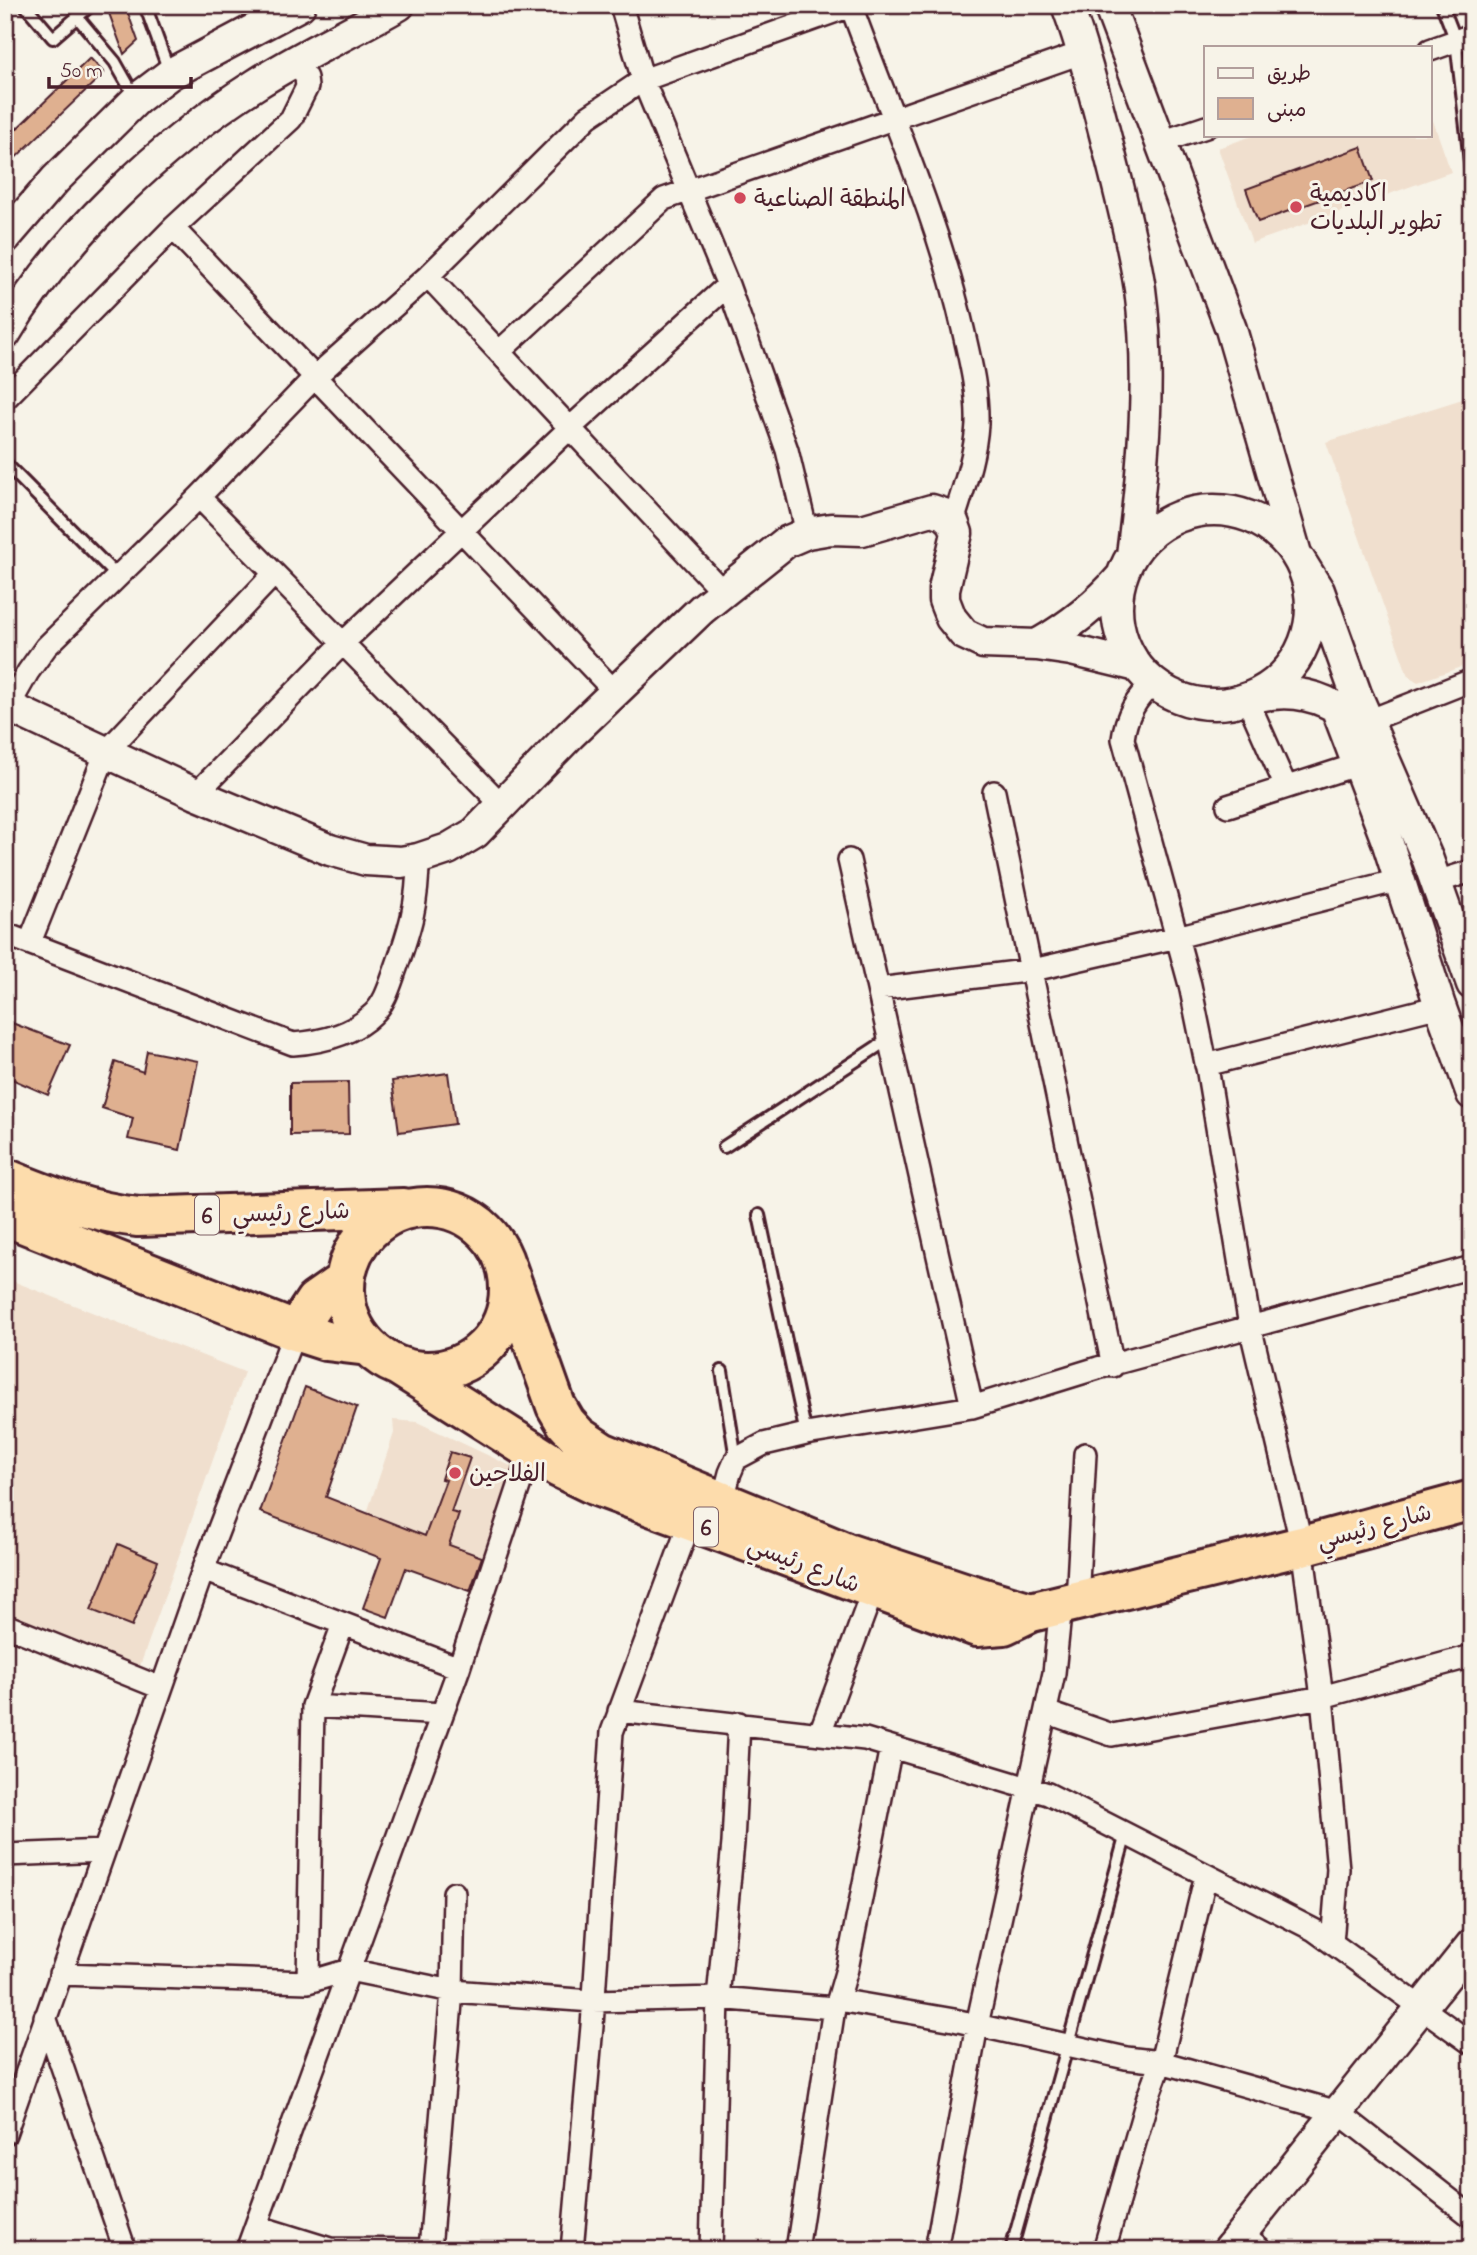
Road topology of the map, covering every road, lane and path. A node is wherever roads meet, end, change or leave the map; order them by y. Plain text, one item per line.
1 (25, 5) edge
2 (91, 5) edge
3 (145, 5) edge
4 (300, 5) edge
5 (621, 5) edge
6 (1067, 5) edge
7 (1109, 5) edge
8 (1442, 5) edge
9 (852, 6) edge
10 (387, 8) edge
11 (78, 18) junction
12 (1464, 38) edge
13 (1432, 49) edge
14 (1084, 52) junction
15 (297, 60) junction
16 (170, 74) junction
17 (643, 80) junction
18 (137, 99) junction
19 (892, 117) junction
20 (1204, 128) edge
21 (1161, 142) junction
22 (1472, 178) edge
23 (688, 189) junction
24 (8, 228) edge
25 (173, 228) junction
26 (428, 275) junction
27 (728, 285) junction
28 (5, 334) edge
29 (499, 352) junction
30 (315, 377) junction
31 (5, 399) edge
32 (570, 428) junction
33 (5, 463) edge
34 (199, 497) junction
35 (953, 522) junction
36 (462, 531) junction
37 (807, 533) junction
38 (1296, 554) junction
39 (1127, 566) junction
40 (274, 573) junction
41 (118, 577) junction
42 (723, 592) junction
43 (343, 643) junction
44 (1037, 645) junction
45 (1145, 674) junction
46 (1472, 680) edge
47 (615, 692) junction
48 (1247, 699) junction
49 (6, 708) edge
50 (1368, 721) junction
51 (106, 752) junction
52 (1359, 764) junction
53 (1286, 787) junction
54 (995, 792) dead end
55 (196, 794) junction
56 (503, 806) junction
57 (1227, 806) dead end
58 (418, 859) junction
59 (849, 860) dead end
60 (1472, 871) edge
61 (1399, 880) junction
62 (1436, 882) junction
63 (5, 934) edge
64 (1177, 937) junction
65 (30, 942) junction
66 (1032, 970) junction
67 (1472, 984) edge
68 (878, 989) junction
69 (1440, 1006) junction
70 (888, 1039) junction
71 (1206, 1065) junction
72 (1472, 1094) edge
73 (724, 1147) dead end
74 (5, 1178) edge
75 (415, 1208) junction
76 (759, 1214) dead end
77 (5, 1216) edge
78 (1472, 1267) edge
79 (508, 1268) junction
80 (345, 1280) junction
81 (1250, 1326) junction
82 (295, 1331) junction
83 (368, 1346) junction
84 (1113, 1366) junction
85 (400, 1367) junction
86 (722, 1371) dead end
87 (972, 1407) junction
88 (806, 1434) junction
89 (531, 1450) junction
90 (1085, 1454) dead end
91 (736, 1460) junction
92 (1472, 1500) edge
93 (706, 1512) junction
94 (1302, 1546) junction
95 (203, 1570) junction
96 (873, 1590) junction
97 (1056, 1606) junction
98 (343, 1624) junction
99 (5, 1625) edge
100 (1472, 1656) edge
101 (459, 1668) junction
102 (161, 1688) junction
103 (1322, 1697) junction
104 (313, 1706) junction
105 (620, 1711) junction
106 (1046, 1712) junction
107 (442, 1714) junction
108 (739, 1723) junction
109 (820, 1733) junction
110 (891, 1747) junction
111 (1029, 1788) junction
112 (1126, 1834) junction
113 (104, 1851) junction
114 (5, 1855) edge
115 (1206, 1875) junction
116 (454, 1893) dead end
117 (1332, 1943) junction
118 (1472, 1944) edge
119 (349, 1970) junction
120 (60, 1974) junction
121 (308, 1982) junction
122 (452, 1991) junction
123 (718, 1998) junction
124 (593, 2001) junction
125 (836, 2004) junction
126 (1420, 2008) junction
127 (46, 2017) junction
128 (977, 2025) junction
129 (1472, 2044) edge
130 (1067, 2045) junction
131 (1161, 2062) junction
132 (1338, 2112) junction
133 (5, 2134) edge
134 (1472, 2217) edge
135 (256, 2226) junction
136 (1244, 2244) edge
137 (432, 2249) edge
138 (125, 2250) edge
139 (247, 2250) edge
140 (572, 2250) edge
141 (711, 2250) edge
142 (797, 2250) edge
143 (936, 2250) edge
144 (1011, 2250) edge
145 (1104, 2250) edge

1 - 11 lane
2 - 11 lane
3 - 16 lane
4 - 16 street
5 - 17 street
6 - 14 street
7 - 21 street
8 - 12 lane
9 - 17 street
9 - 19 street
10 - 15 street
11 - 18 lane
12 - 13 street
12 - 22 lane
14 - 19 street
14 - 39 street
15 - 25 street
15 - 28 street
16 - 18 street
17 - 23 street
17 - 26 street
18 - 24 street
19 - 23 street
19 - 35 street
20 - 21 street
21 - 38 street
23 - 27 street
23 - 29 street
25 - 30 street
25 - 31 street
26 - 29 street
26 - 30 street
27 - 32 street
27 - 37 street
29 - 32 street
30 - 34 street
30 - 36 street
32 - 36 street
32 - 42 street
33 - 41 lane
34 - 40 street
34 - 41 street
35 - 37 street
35 - 44 street
36 - 43 street
36 - 47 street
37 - 42 street
38 - 39 street
38 - 48 street
38 - 50 street
39 - 44 street
39 - 45 street
40 - 43 street
40 - 51 street
41 - 49 street
42 - 47 street
43 - 55 street
43 - 56 street
44 - 45 street
45 - 48 street
45 - 64 street
46 - 50 street
47 - 56 street
48 - 52 street
48 - 53 street
49 - 51 street
50 - 62 street
51 - 55 street
51 - 65 street
52 - 53 street
52 - 61 street
53 - 57 street
54 - 66 street
55 - 58 street
56 - 58 street
58 - 65 street
59 - 68 street
60 - 62 street
61 - 64 street
61 - 69 street
62 - 67 street
63 - 65 street
64 - 66 street
64 - 71 street
66 - 68 street
66 - 84 street
68 - 70 street
69 - 71 street
69 - 72 street
70 - 73 lane
70 - 87 street
71 - 81 street
74 - 75 highway, شارع رئيسي / 6
75 - 79 highway, شارع رئيسي
75 - 80 highway, شارع رئيسي
76 - 88 lane
77 - 82 highway, شارع رئيسي
78 - 81 street
79 - 85 highway, شارع رئيسي
79 - 93 highway, شارع رئيسي / 6
80 - 82 highway
80 - 83 highway, شارع رئيسي
81 - 84 street
81 - 94 street
82 - 83 highway, شارع رئيسي
82 - 95 street
83 - 85 highway, شارع رئيسي
84 - 87 street
85 - 89 highway, شارع رئيسي / 6
86 - 91 lane
87 - 88 street
88 - 91 street
89 - 93 highway, شارع رئيسي / 6
89 - 101 street
90 - 97 street
91 - 93 street
92 - 94 highway, شارع رئيسي / 6
93 - 96 highway, شارع رئيسي / 6
93 - 97 highway, شارع رئيسي / 6
93 - 105 street
94 - 97 highway, شارع رئيسي / 6
94 - 103 street
95 - 98 street
95 - 102 street
96 - 97 highway, شارع رئيسي / 6
96 - 109 street
97 - 106 street
98 - 101 street
98 - 104 street
99 - 102 street
100 - 103 street
101 - 107 street
102 - 113 street
103 - 106 street
103 - 117 street
104 - 107 street
104 - 121 street
105 - 108 street
105 - 124 street
106 - 111 street
107 - 119 street
108 - 109 street
108 - 123 street
109 - 110 street
110 - 111 street
110 - 125 street
111 - 112 street
111 - 128 street
112 - 115 street
112 - 130 lane
113 - 114 street
113 - 120 street
115 - 117 street
115 - 131 street
116 - 122 street
117 - 126 street
118 - 126 street
119 - 121 street
119 - 122 street
119 - 135 street
120 - 121 street
120 - 127 street
122 - 124 street
122 - 137 street
123 - 124 street
123 - 125 street
123 - 141 street
124 - 140 street
125 - 128 street
125 - 142 street
126 - 129 street
126 - 132 street
127 - 133 street
127 - 138 street
128 - 130 street
128 - 143 street
130 - 131 street
130 - 144 lane
131 - 132 street
131 - 145 street
132 - 134 street
132 - 136 street
135 - 137 street
135 - 139 street

